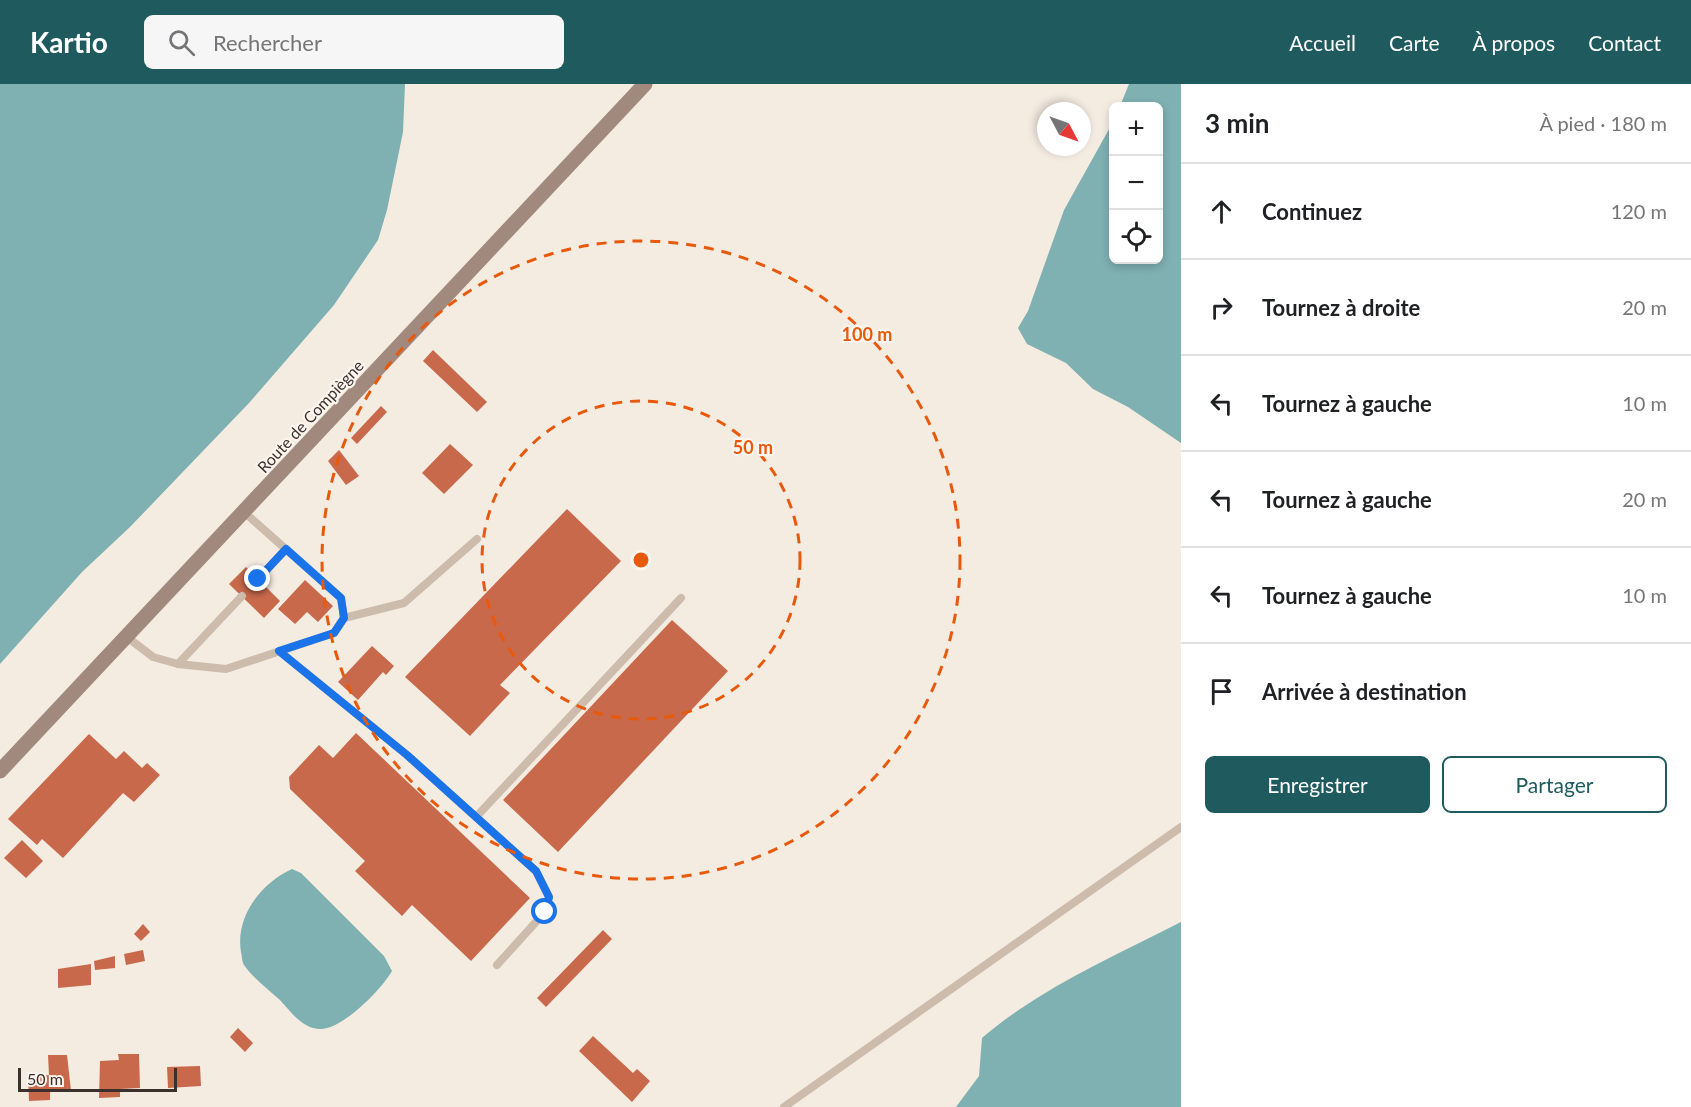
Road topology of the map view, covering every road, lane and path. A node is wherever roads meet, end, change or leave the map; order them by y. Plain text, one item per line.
1 (645, 84) edge
2 (244, 512) junction
3 (477, 539) dead end
4 (286, 549) junction
5 (258, 579) dead end
6 (242, 596) dead end
7 (681, 598) dead end
8 (344, 618) junction
9 (127, 637) junction
10 (279, 651) junction
11 (178, 664) junction
12 (0, 771) edge
13 (476, 817) junction
14 (1181, 827) edge
15 (497, 965) dead end
16 (784, 1107) edge

1 - 2 main road, Route de Compiègne
2 - 4 lane
2 - 9 main road, Route de Compiègne
3 - 8 lane
4 - 5 lane
4 - 8 lane
6 - 11 lane
7 - 13 lane
8 - 10 lane
9 - 11 lane
9 - 12 main road, Route de Compiègne
10 - 11 lane
10 - 13 lane
13 - 15 lane
14 - 16 lane

